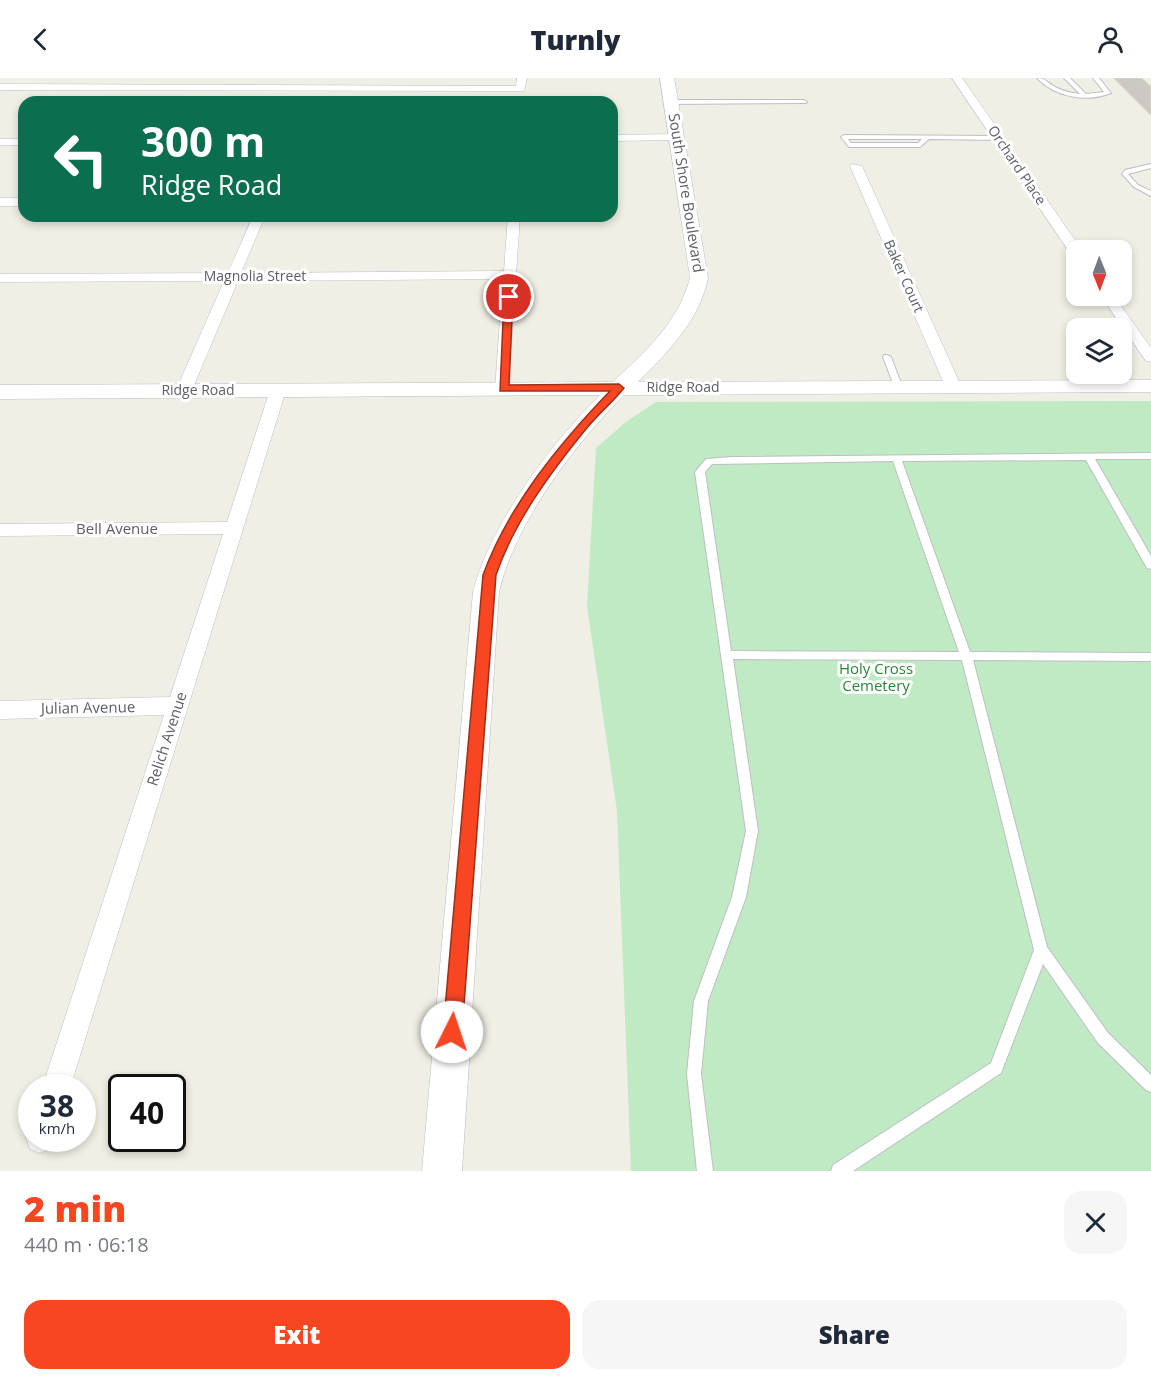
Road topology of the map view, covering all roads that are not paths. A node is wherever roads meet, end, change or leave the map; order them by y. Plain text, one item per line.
1 (522, 78) edge
2 (667, 78) edge
3 (957, 78) edge
4 (1041, 78) edge
5 (1067, 78) edge
6 (1096, 78) edge
7 (382, 83) edge
8 (0, 87) edge
9 (1083, 94) junction
10 (671, 102) junction
11 (804, 102) dead end
12 (677, 137) junction
13 (618, 138) edge
14 (927, 138) junction
15 (999, 138) junction
16 (0, 142) edge
17 (18, 142) edge
18 (856, 166) dead end
19 (1151, 166) edge
20 (1151, 195) edge
21 (0, 202) edge
22 (18, 202) edge
23 (256, 222) edge
24 (514, 222) edge
25 (1068, 240) edge
26 (510, 275) junction
27 (233, 277) junction
28 (0, 278) edge
29 (1114, 306) edge
30 (887, 357) dead end
31 (1151, 358) edge
32 (898, 386) junction
33 (953, 386) junction
34 (1151, 386) edge
35 (503, 388) junction
36 (619, 388) junction
37 (184, 390) junction
38 (278, 390) junction
39 (0, 392) edge
40 (1151, 456) edge
41 (1089, 457) junction
42 (896, 458) junction
43 (233, 528) junction
44 (0, 530) edge
45 (1151, 565) edge
46 (727, 655) junction
47 (966, 656) junction
48 (1151, 657) edge
49 (177, 706) junction
50 (0, 710) edge
51 (1041, 950) junction
52 (60, 1074) edge
53 (1151, 1085) edge
54 (442, 1171) edge
55 (705, 1171) edge
56 (839, 1171) edge

1 - 7 street
2 - 10 street, South Shore Boulevard
3 - 15 street, Orchard Place
4 - 9 lane
5 - 9 lane
6 - 9 lane
7 - 8 street
10 - 11 lane
10 - 12 street, South Shore Boulevard
12 - 13 street
12 - 36 street, South Shore Boulevard
14 - 14 lane
14 - 15 lane
15 - 25 street, Orchard Place
16 - 17 street
18 - 33 street, Baker Court
19 - 20 lane
21 - 22 street
23 - 27 street
24 - 26 street
26 - 27 street, Magnolia Street
26 - 35 street
27 - 28 street, Magnolia Street
27 - 37 street
29 - 31 street
30 - 32 lane
32 - 33 street, Ridge Road
32 - 36 street, Ridge Road
33 - 34 street, Ridge Road
35 - 36 street, Ridge Road
35 - 38 street, Ridge Road
36 - 54 street, South Shore Boulevard
37 - 38 street, Ridge Road
37 - 39 street, Ridge Road
38 - 43 street, Relich Avenue
40 - 41 lane
41 - 42 lane
41 - 45 lane
42 - 46 lane
42 - 47 lane
43 - 44 street, Bell Avenue
43 - 49 street, Relich Avenue
46 - 47 lane
46 - 55 lane
47 - 48 lane
47 - 51 lane
49 - 50 street, Julian Avenue
49 - 52 street, Relich Avenue
51 - 53 lane
51 - 56 lane

